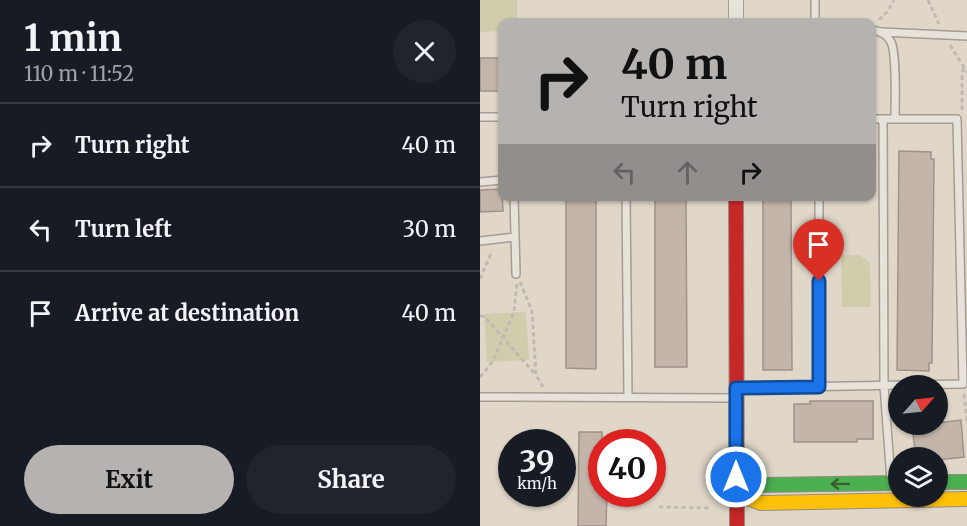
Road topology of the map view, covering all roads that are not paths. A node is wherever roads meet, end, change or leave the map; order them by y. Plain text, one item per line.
1 (736, 0) edge
2 (815, 0) edge
3 (736, 18) edge
4 (815, 18) edge
5 (876, 30) edge
6 (881, 32) junction
7 (967, 36) edge
8 (480, 117) edge
9 (498, 117) edge
10 (876, 119) edge
11 (884, 119) junction
12 (895, 119) junction
13 (498, 180) edge
14 (480, 182) edge
15 (514, 201) edge
16 (626, 201) edge
17 (736, 201) edge
18 (819, 201) edge
19 (515, 237) junction
20 (480, 241) edge
21 (516, 274) dead end
22 (884, 385) junction
23 (819, 387) junction
24 (736, 393) junction
25 (480, 397) edge
26 (628, 397) junction
27 (891, 447) edge
28 (948, 482) edge
29 (967, 482) edge
30 (888, 483) edge
31 (737, 494) junction
32 (967, 499) edge
33 (737, 526) edge

1 - 3 street
2 - 4 lane
5 - 6 lane
6 - 7 lane
6 - 12 lane
8 - 9 lane
10 - 11 lane
11 - 12 lane
11 - 22 lane
12 - 22 lane
13 - 14 lane
15 - 19 lane
16 - 26 lane
17 - 24 street
18 - 23 lane
19 - 20 lane
19 - 21 lane
22 - 23 lane
22 - 27 lane
23 - 24 lane
24 - 26 lane
24 - 31 street
25 - 26 lane
28 - 29 street
30 -> 31 street
31 - 32 street
31 - 33 street

